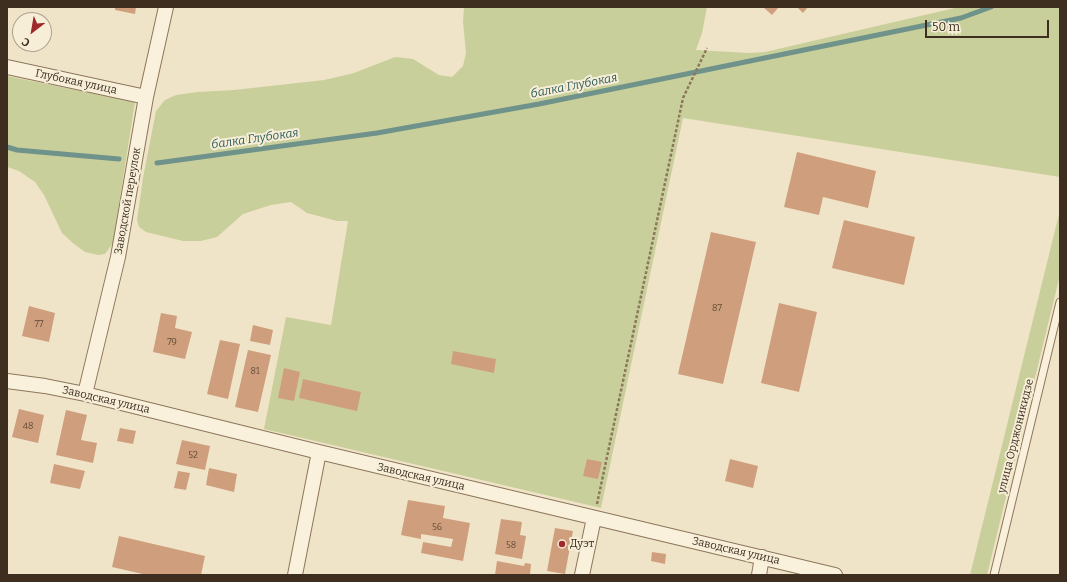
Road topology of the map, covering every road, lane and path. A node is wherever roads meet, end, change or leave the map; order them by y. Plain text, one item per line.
1 (166, 7) edge
2 (707, 48) dead end
3 (7, 67) edge
4 (146, 97) junction
5 (1060, 302) edge
6 (7, 381) edge
7 (85, 394) junction
8 (319, 452) junction
9 (594, 518) junction
10 (762, 557) junction
11 (295, 575) edge
12 (582, 575) edge
13 (759, 575) edge
14 (835, 575) edge
15 (994, 575) edge

1 - 4 street, Заводской переулок
2 - 9 path
3 - 4 street, Глубокая улица
4 - 7 street, Заводской переулок
5 - 15 lane, улица Орджоникидзе
6 - 7 street, Заводская улица
7 - 8 street, Заводская улица
8 - 9 street, Заводская улица
8 - 11 street
9 - 10 street, Заводская улица
9 - 12 street
10 - 13 street
10 - 14 street, Заводская улица

